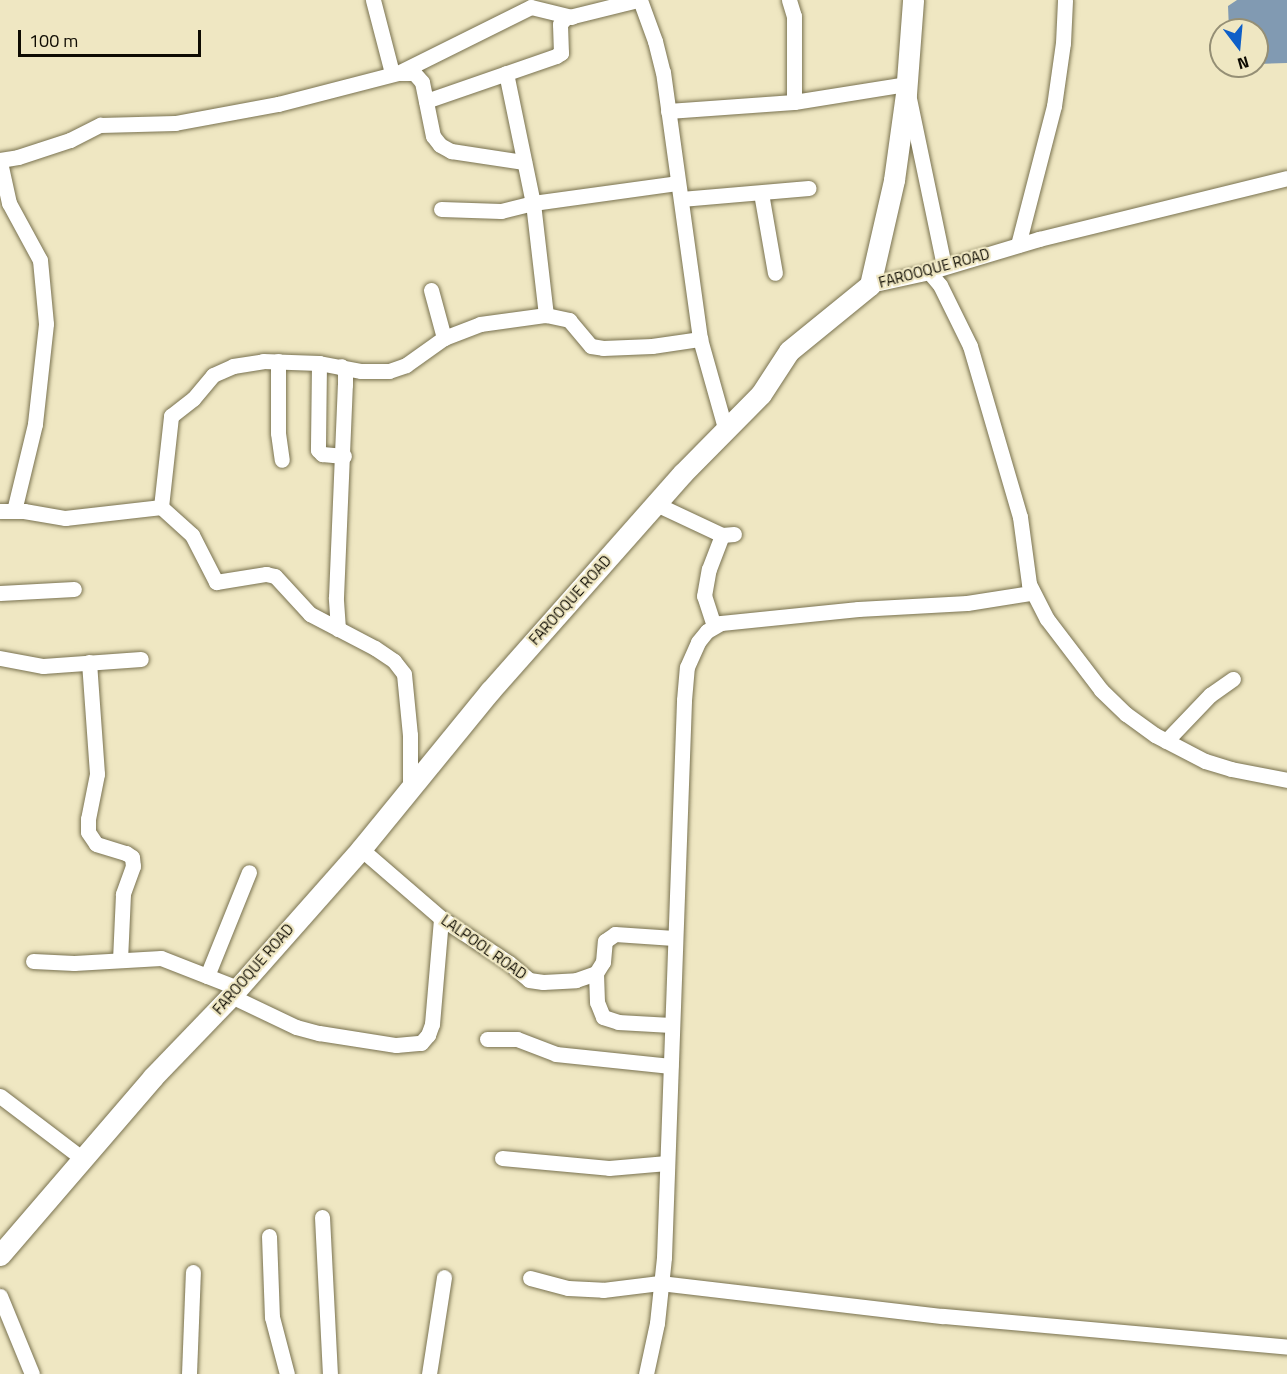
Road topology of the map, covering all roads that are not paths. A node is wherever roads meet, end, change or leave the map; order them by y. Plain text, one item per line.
1 (373, 0) edge
2 (639, 0) edge
3 (789, 0) edge
4 (913, 0) edge
5 (1065, 0) edge
6 (572, 17) junction
7 (395, 73) junction
8 (506, 73) junction
9 (906, 84) junction
10 (426, 100) junction
11 (794, 102) junction
12 (668, 111) junction
13 (0, 161) edge
14 (524, 162) junction
15 (1287, 178) edge
16 (677, 183) junction
17 (809, 188) dead end
18 (761, 193) junction
19 (681, 199) junction
20 (533, 203) junction
21 (441, 209) dead end
22 (1018, 245) junction
23 (944, 266) junction
24 (929, 272) junction
25 (776, 273) dead end
26 (870, 285) junction
27 (430, 290) dead end
28 (546, 315) junction
29 (444, 338) junction
30 (700, 339) junction
31 (278, 361) junction
32 (319, 363) junction
33 (341, 366) junction
34 (725, 428) junction
35 (344, 456) junction
36 (282, 460) dead end
37 (656, 504) junction
38 (161, 507) junction
39 (7, 511) edge
40 (74, 589) dead end
41 (0, 592) edge
42 (1031, 593) junction
43 (714, 626) junction
44 (338, 629) junction
45 (0, 658) edge
46 (141, 659) dead end
47 (89, 662) junction
48 (1233, 680) dead end
49 (1166, 741) junction
50 (1287, 780) edge
51 (410, 791) junction
52 (361, 849) junction
53 (249, 872) dead end
54 (441, 918) junction
55 (674, 938) junction
56 (120, 960) junction
57 (33, 961) dead end
58 (596, 973) junction
59 (207, 976) junction
60 (234, 992) junction
61 (671, 1024) junction
62 (487, 1039) dead end
63 (670, 1066) junction
64 (0, 1096) edge
65 (501, 1158) dead end
66 (83, 1159) junction
67 (667, 1163) junction
68 (322, 1217) dead end
69 (269, 1236) dead end
70 (0, 1254) edge
71 (193, 1272) dead end
72 (444, 1277) dead end
73 (530, 1278) dead end
74 (660, 1283) junction
75 (0, 1296) edge
76 (1287, 1347) edge
77 (32, 1374) edge
78 (189, 1374) edge
79 (287, 1374) edge
80 (330, 1374) edge
81 (429, 1374) edge
82 (646, 1374) edge

1 - 7 street
2 - 6 street
2 - 12 street
3 - 11 street
4 - 9 main road
5 - 22 street
6 - 7 street
6 - 8 street
7 - 10 street
7 - 13 street
8 - 10 street
8 - 14 street
9 - 11 street
9 - 23 street
9 - 26 main road
10 - 14 street
11 - 12 street
12 - 16 street
13 - 39 street
14 - 20 street
15 - 22 street, FAROOQUE ROAD
16 - 19 street
16 - 20 street
17 - 18 street
18 - 19 street
18 - 25 street
19 - 30 street
20 - 21 street
20 - 28 street
22 - 23 street, FAROOQUE ROAD
23 - 24 street, FAROOQUE ROAD
24 - 26 street, FAROOQUE ROAD
24 - 42 street
26 - 34 main road, FAROOQUE ROAD
27 - 29 street
28 - 29 street
28 - 30 street
29 - 33 street
30 - 34 street
31 - 32 street
31 - 36 street
31 - 38 street
32 - 33 street
32 - 35 street
33 - 35 street
34 - 37 main road, FAROOQUE ROAD
35 - 44 street
37 - 43 street
37 - 51 main road, FAROOQUE ROAD
38 - 39 street
38 - 44 street
40 - 41 street
42 - 43 street
42 - 49 street
43 - 55 street
44 - 51 street
45 - 47 street
46 - 47 street
47 - 56 street
48 - 49 street
49 - 50 street
51 - 52 main road, FAROOQUE ROAD
52 - 54 street, LALPOOL ROAD
52 - 60 main road, FAROOQUE ROAD
53 - 59 street
54 - 58 street, LALPOOL ROAD
54 - 60 street
55 - 58 street
55 - 61 street
56 - 57 street
56 - 59 street
58 - 61 street
59 - 60 street
60 - 66 main road, FAROOQUE ROAD
61 - 63 street
62 - 63 street
63 - 67 street
64 - 66 street
65 - 67 street
66 - 70 main road, FAROOQUE ROAD
67 - 74 street
68 - 80 street
69 - 79 street
71 - 78 street
72 - 81 street
73 - 74 street
74 - 76 street
74 - 82 street
75 - 77 street

